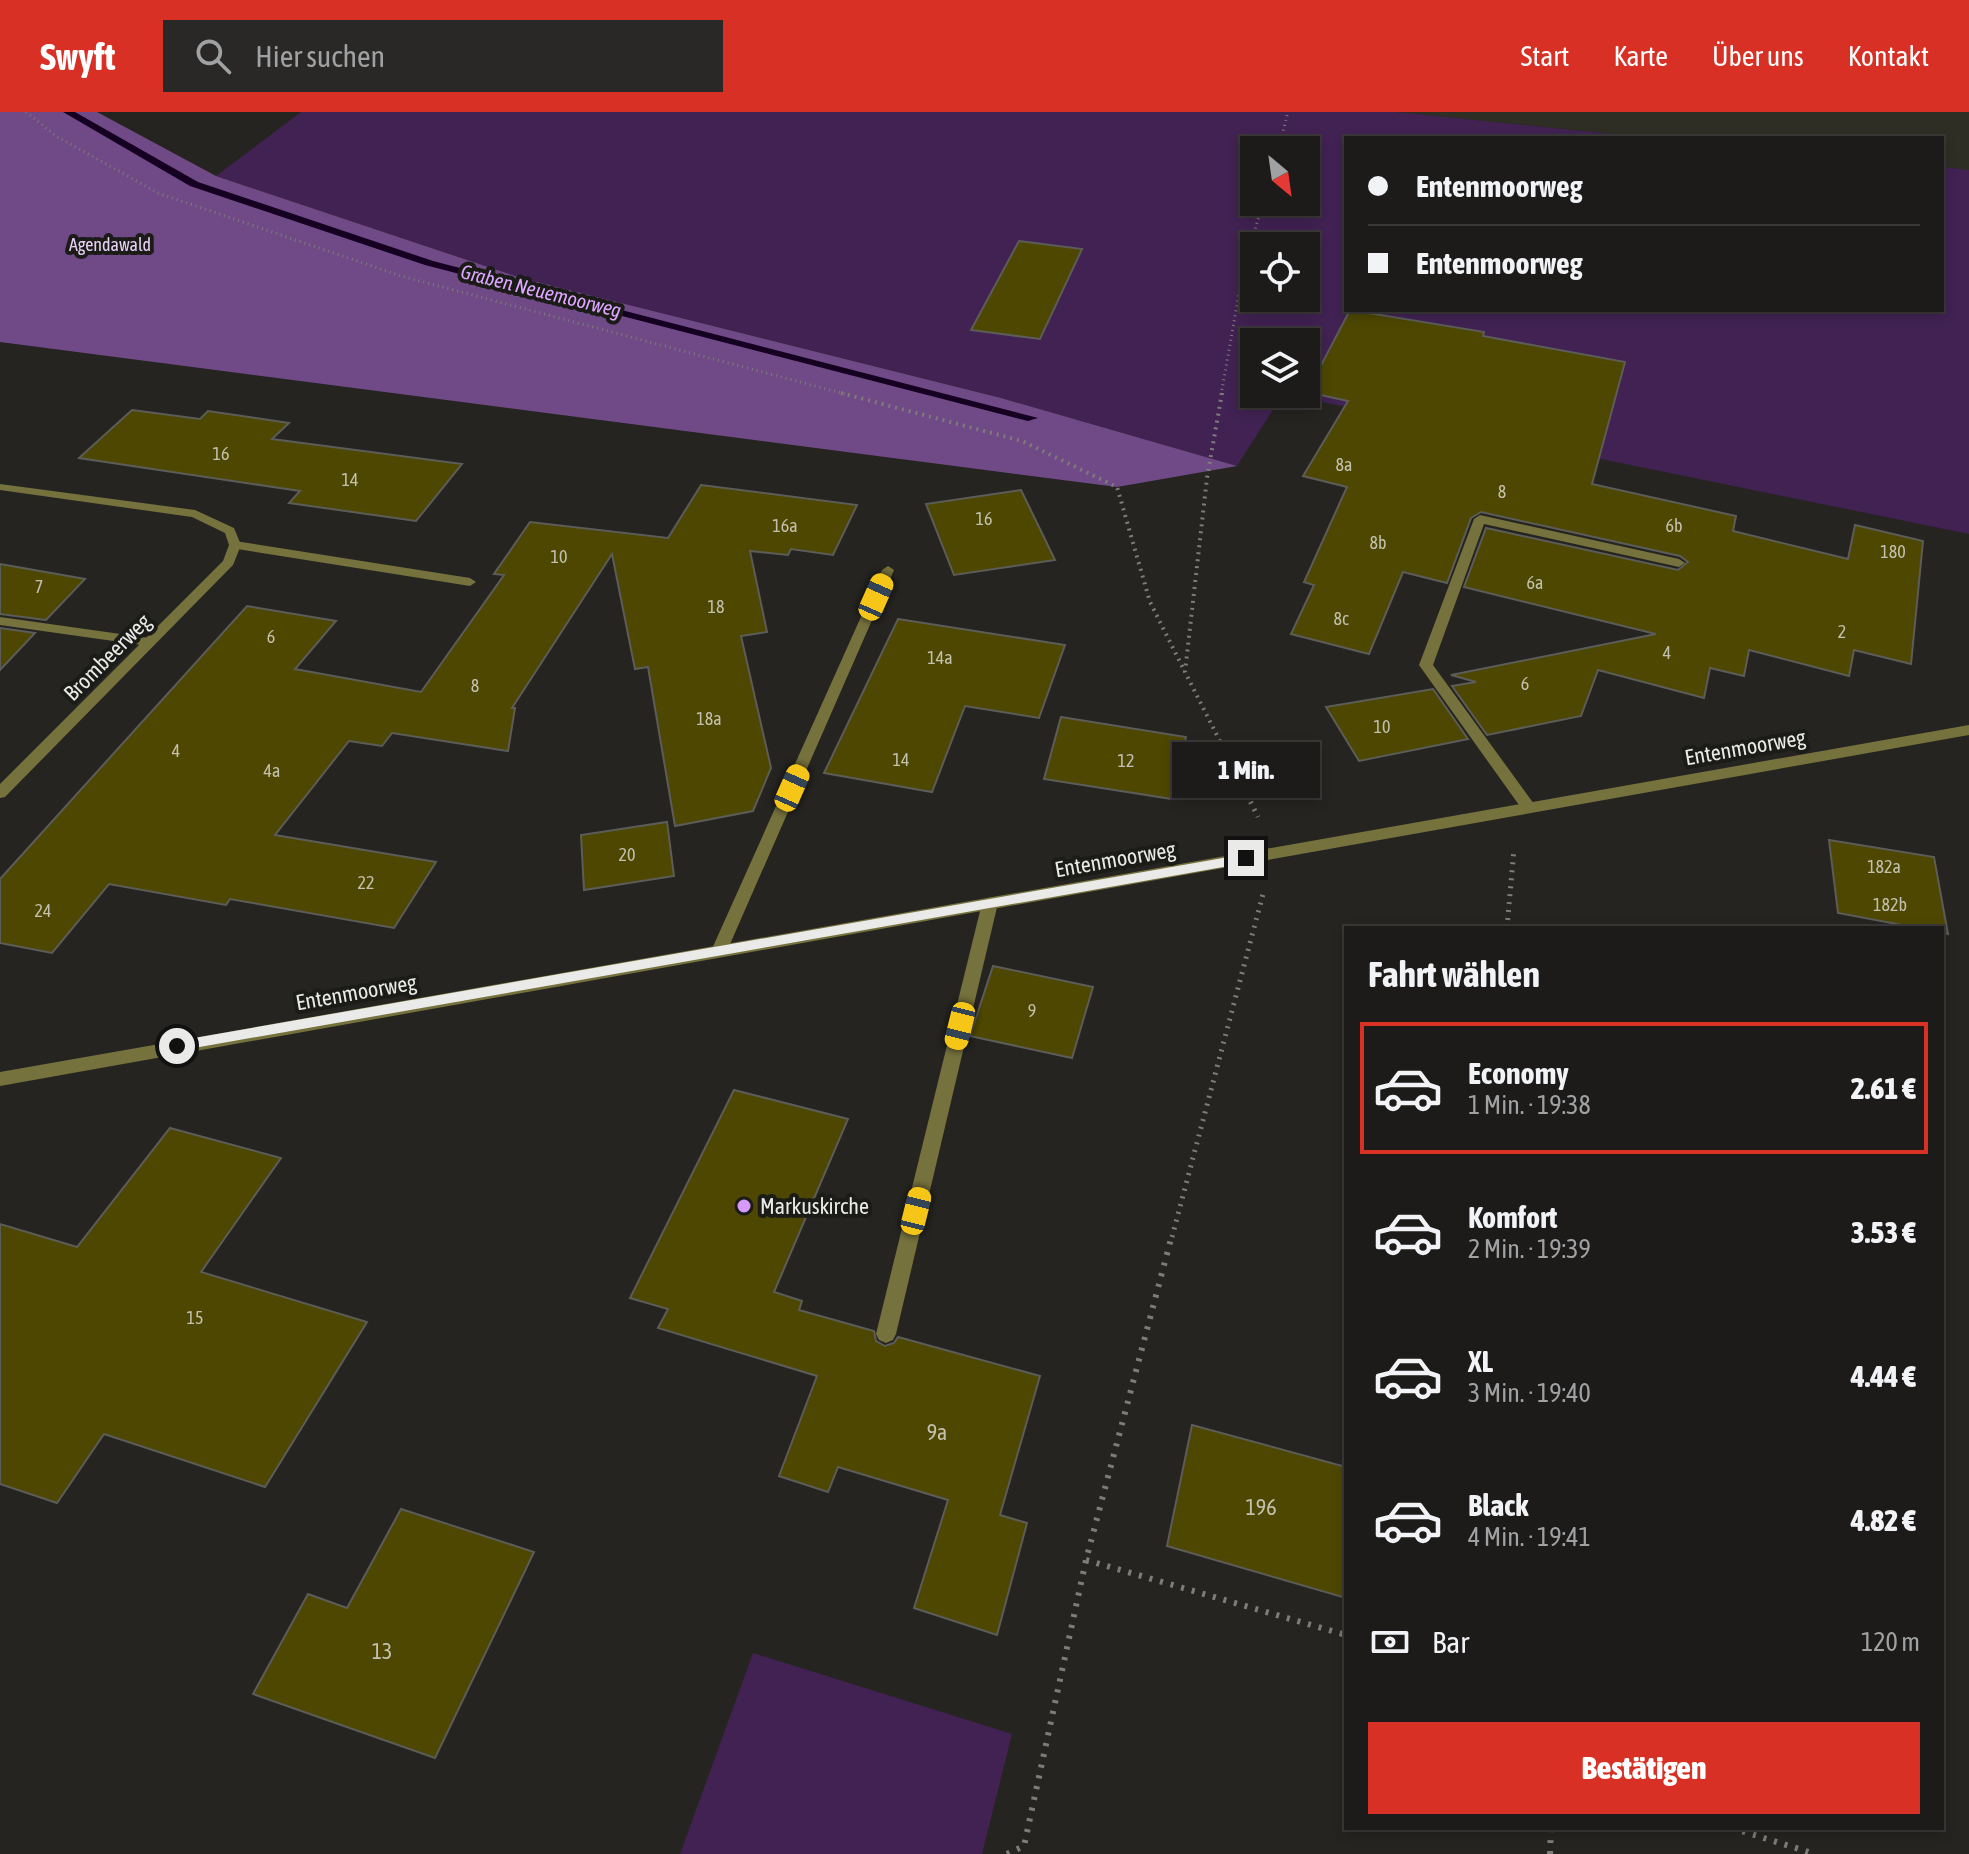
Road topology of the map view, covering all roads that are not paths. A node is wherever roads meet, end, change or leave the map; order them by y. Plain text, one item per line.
1 (0, 487) edge
2 (235, 545) junction
3 (1679, 563) dead end
4 (888, 570) dead end
5 (470, 582) dead end
6 (0, 621) edge
7 (149, 642) junction
8 (1969, 730) edge
9 (0, 793) edge
10 (1523, 809) junction
11 (990, 903) junction
12 (719, 951) junction
13 (0, 1079) edge
14 (886, 1334) dead end

1 - 2 street
2 - 5 street
2 - 7 street, Brombeerweg
3 - 10 street
4 - 12 street
6 - 7 street
7 - 9 street, Brombeerweg
8 - 10 street, Entenmoorweg
10 - 11 street, Entenmoorweg
11 - 12 street, Entenmoorweg
11 - 14 street
12 - 13 street, Entenmoorweg

